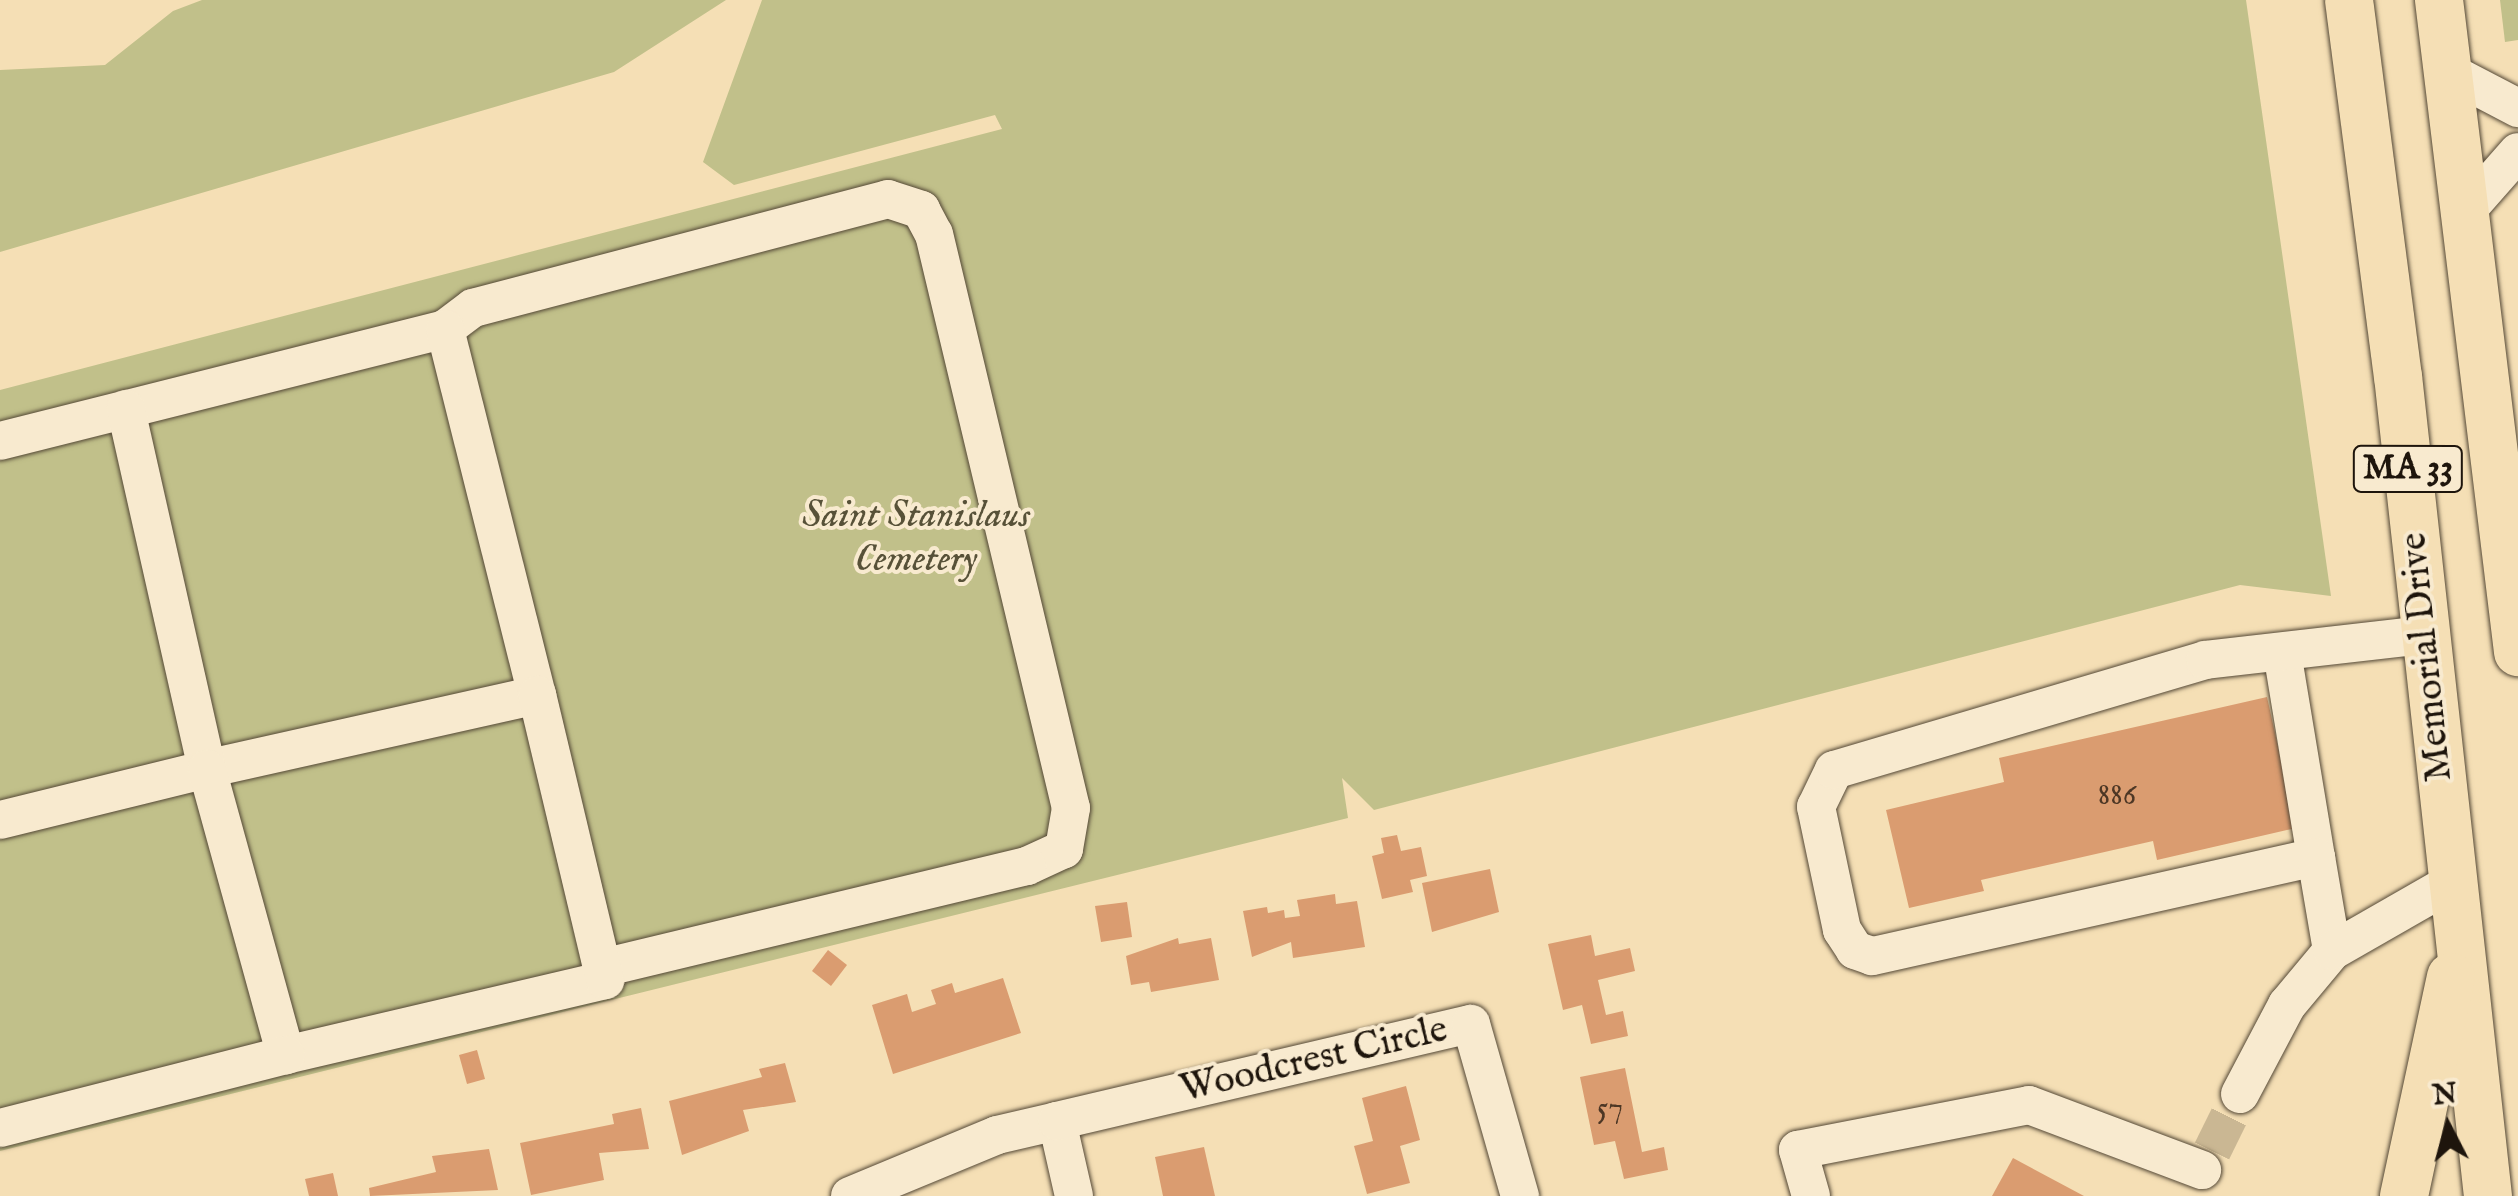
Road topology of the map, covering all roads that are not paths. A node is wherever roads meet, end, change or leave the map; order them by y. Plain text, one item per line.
1 (2349, 0) edge
2 (2438, 0) edge
3 (2449, 72) junction
4 (2518, 108) edge
5 (2518, 152) edge
6 (2467, 210) junction
7 (445, 329) junction
8 (126, 409) junction
9 (0, 441) edge
10 (2513, 566) edge
11 (2426, 635) junction
12 (2282, 652) junction
13 (2518, 652) edge
14 (536, 694) junction
15 (206, 768) junction
16 (0, 820) edge
17 (2316, 856) junction
18 (2454, 882) junction
19 (2459, 940) junction
20 (2332, 951) junction
21 (601, 968) junction
22 (286, 1055) junction
23 (2240, 1094) tunnel mouth
24 (1057, 1121) junction
25 (0, 1128) edge
26 (2209, 1172) edge
27 (850, 1196) edge
28 (1074, 1196) edge
29 (1520, 1196) edge
30 (1811, 1196) edge
31 (2404, 1196) edge
32 (2488, 1196) edge

1 - 11 main road, Memorial Drive / MA 33
2 - 3 main road, MA 33
3 - 4 street
3 - 6 main road, MA 33
5 - 6 street
6 - 10 main road, MA 33
7 - 8 street
7 - 14 street
7 - 21 street
8 - 9 street
8 - 15 street
10 - 13 main road, MA 33
11 - 12 street
11 - 18 main road, Memorial Drive / MA 33
12 - 17 street
12 - 17 street
14 - 15 street
14 - 21 street
15 - 16 street
15 - 22 street
17 - 20 street
18 - 19 main road, Memorial Drive / MA 33
18 - 20 street
19 - 31 main road
19 - 32 main road, Memorial Drive / MA 33
20 - 23 street
21 - 22 street
22 - 25 street
24 - 27 street
24 - 28 street
24 - 29 street, Woodcrest Circle
26 - 30 street

